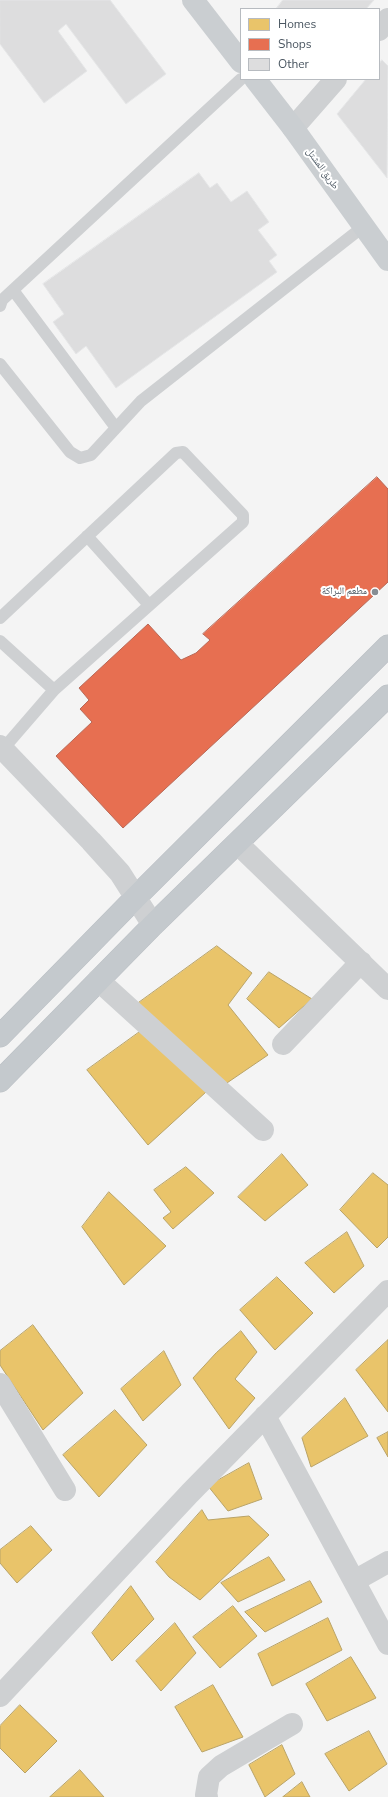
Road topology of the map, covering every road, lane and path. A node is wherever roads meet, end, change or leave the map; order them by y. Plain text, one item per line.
1 (193, 0) edge
2 (388, 19) edge
3 (380, 29) edge
4 (240, 61) edge
5 (240, 80) edge
6 (256, 80) edge
7 (335, 80) edge
8 (293, 128) junction
9 (364, 226) junction
10 (388, 260) edge
11 (13, 290) junction
12 (0, 306) edge
13 (0, 364) edge
14 (116, 428) junction
15 (87, 536) junction
16 (149, 606) junction
17 (0, 618) edge
18 (0, 641) edge
19 (388, 646) edge
20 (54, 690) junction
21 (388, 696) edge
22 (1, 747) edge
23 (237, 843) junction
24 (136, 897) junction
25 (153, 925) junction
26 (361, 962) junction
27 (98, 980) junction
28 (388, 989) edge
29 (0, 1036) edge
30 (283, 1044) dead end
31 (0, 1081) edge
32 (263, 1130) dead end
33 (388, 1291) edge
34 (0, 1384) edge
35 (265, 1416) junction
36 (65, 1490) dead end
37 (388, 1562) edge
38 (354, 1581) junction
39 (388, 1644) edge
40 (0, 1696) edge
41 (292, 1724) dead end
42 (208, 1797) edge

1 - 4 main road
2 - 3 street
5 - 11 lane
6 - 8 main road, طريق المشتل
7 - 8 street
8 - 9 main road, طريق المشتل
9 - 10 main road, طريق المشتل
9 - 14 lane
11 - 12 lane
11 - 14 lane
13 - 14 lane
15 - 16 lane
15 - 16 lane
15 - 17 lane
16 - 20 lane
18 - 20 lane
19 - 24 highway
20 - 22 lane
21 - 23 highway
22 - 24 street
23 - 25 highway
23 - 26 street
24 - 25 street
24 - 29 highway
25 - 27 highway
26 - 28 street
26 - 30 street
27 - 31 highway
27 - 32 street
33 - 35 street
34 - 36 street
35 - 38 street
35 - 40 street
37 - 38 street
38 - 39 street
41 - 42 street

